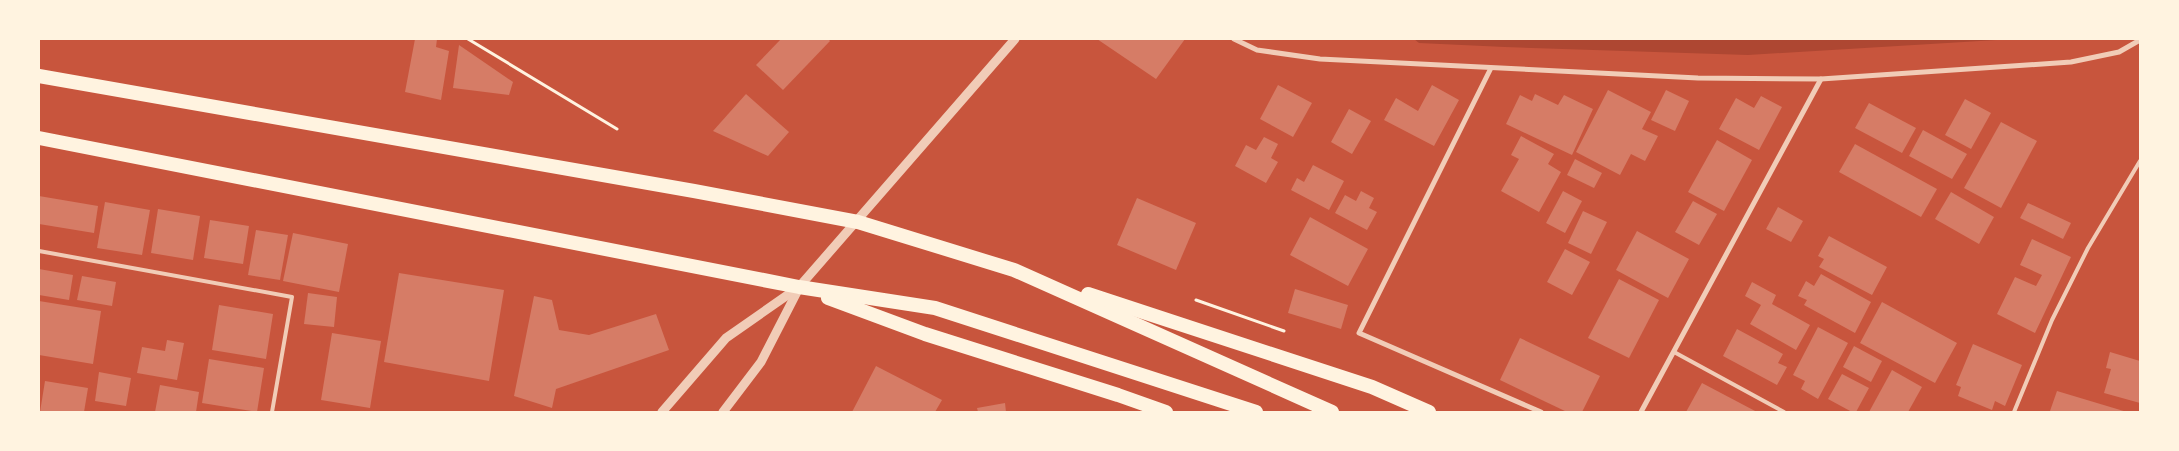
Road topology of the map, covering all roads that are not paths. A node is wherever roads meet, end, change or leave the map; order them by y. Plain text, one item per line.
1 (1015, 39) edge
2 (1234, 39) edge
3 (2140, 40) edge
4 (1491, 68) junction
5 (39, 76) edge
6 (1821, 79) junction
7 (39, 138) edge
8 (2140, 161) edge
9 (858, 222) junction
10 (39, 251) edge
11 (1014, 270) junction
12 (799, 287) junction
13 (1674, 352) junction
14 (272, 412) edge
15 (662, 412) edge
16 (723, 412) edge
17 (1166, 412) edge
18 (1256, 412) edge
19 (1332, 412) edge
20 (1429, 412) edge
21 (1541, 412) edge
22 (1641, 412) edge
23 (1784, 412) edge
24 (2014, 412) edge

1 - 9 street
2 - 4 street
3 - 6 street
4 - 6 street
4 - 21 street
5 - 9 highway
6 - 13 street
7 - 12 highway
8 - 24 lane
9 - 11 highway
9 - 12 street
10 - 14 lane
11 - 19 highway
11 - 20 highway
12 - 15 street
12 - 16 street
12 - 17 highway
12 - 18 highway
13 - 22 street
13 - 23 lane

